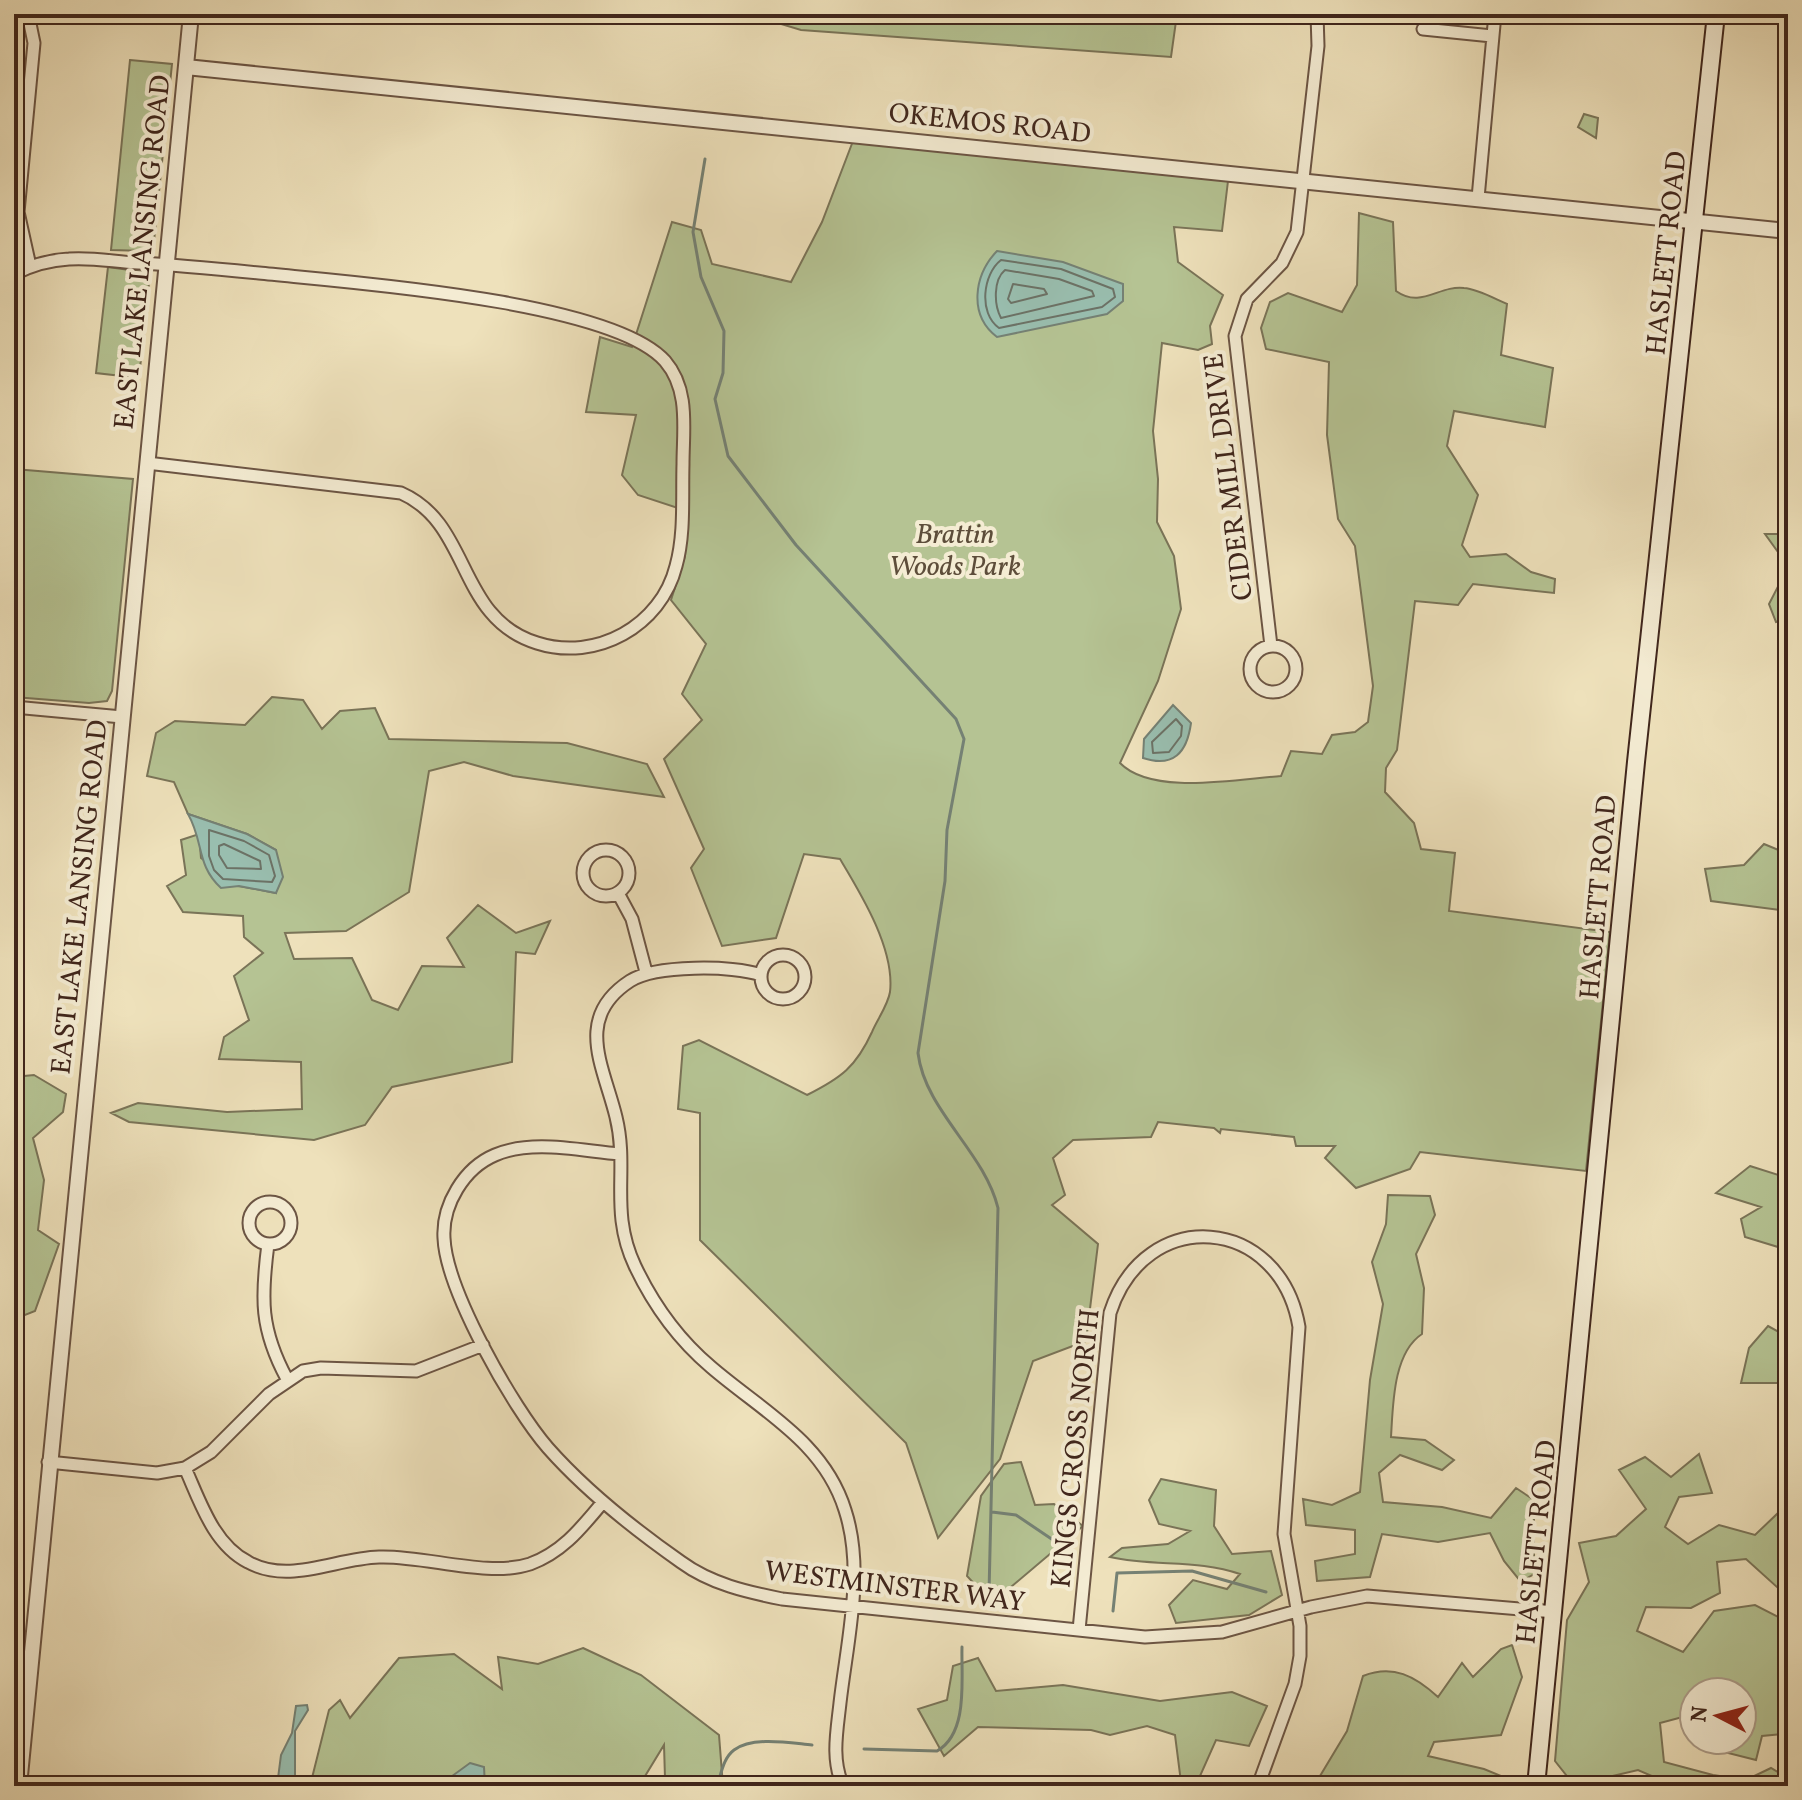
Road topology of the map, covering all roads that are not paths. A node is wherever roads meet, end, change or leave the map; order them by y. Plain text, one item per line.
1 (28, 14) edge
2 (191, 14) edge
3 (1317, 14) edge
4 (1495, 14) edge
5 (1716, 14) edge
6 (1423, 29) dead end
7 (1492, 36) junction
8 (186, 67) junction
9 (19, 138) edge
10 (1304, 180) junction
11 (1478, 198) junction
12 (1695, 222) junction
13 (1788, 231) edge
14 (165, 263) junction
15 (30, 266) junction
16 (14, 274) edge
17 (147, 463) junction
18 (1271, 646) junction
19 (14, 707) edge
20 (122, 717) junction
21 (618, 893) junction
22 (646, 972) junction
23 (761, 975) dead end
24 (620, 1154) junction
25 (268, 1244) dead end
26 (483, 1345) junction
27 (287, 1379) junction
28 (48, 1462) junction
29 (185, 1468) junction
30 (603, 1502) junction
31 (851, 1607) junction
32 (1298, 1611) junction
33 (1555, 1612) junction
34 (1079, 1630) junction
35 (19, 1786) edge
36 (843, 1786) edge
37 (1258, 1786) edge
38 (1536, 1786) edge

1 - 9 street
2 - 8 street, EAST LAKE LANSING ROAD
3 - 10 street, CIDER MILL DRIVE
4 - 7 street
5 - 12 main road, HASLETT ROAD
6 - 7 street
7 - 11 street
8 - 10 street, OKEMOS ROAD
8 - 14 street, EAST LAKE LANSING ROAD
9 - 15 street
10 - 11 street, OKEMOS ROAD
10 - 18 street, CIDER MILL DRIVE
11 - 12 street, OKEMOS ROAD
12 - 13 street, OKEMOS ROAD
12 - 33 main road, HASLETT ROAD
14 - 15 street
14 - 17 street, EAST LAKE LANSING ROAD
14 - 17 street
15 - 16 street
17 - 20 street, EAST LAKE LANSING ROAD
18 - 18 street
19 - 20 street
20 - 28 street, EAST LAKE LANSING ROAD
21 - 21 street
21 - 22 street
22 - 23 street
22 - 24 street
24 - 26 street, WESTMINSTER WAY
24 - 31 street
25 - 27 street
26 - 27 street
26 - 30 street, WESTMINSTER WAY
27 - 29 street
28 - 29 street
28 - 35 street, EAST LAKE LANSING ROAD
29 - 30 street
30 - 31 street, WESTMINSTER WAY
31 - 34 street, WESTMINSTER WAY
31 - 36 street
32 - 33 street, WESTMINSTER WAY
32 - 34 street, WESTMINSTER WAY
32 - 34 street, KINGS CROSS NORTH
32 - 37 street
33 - 38 main road, HASLETT ROAD

